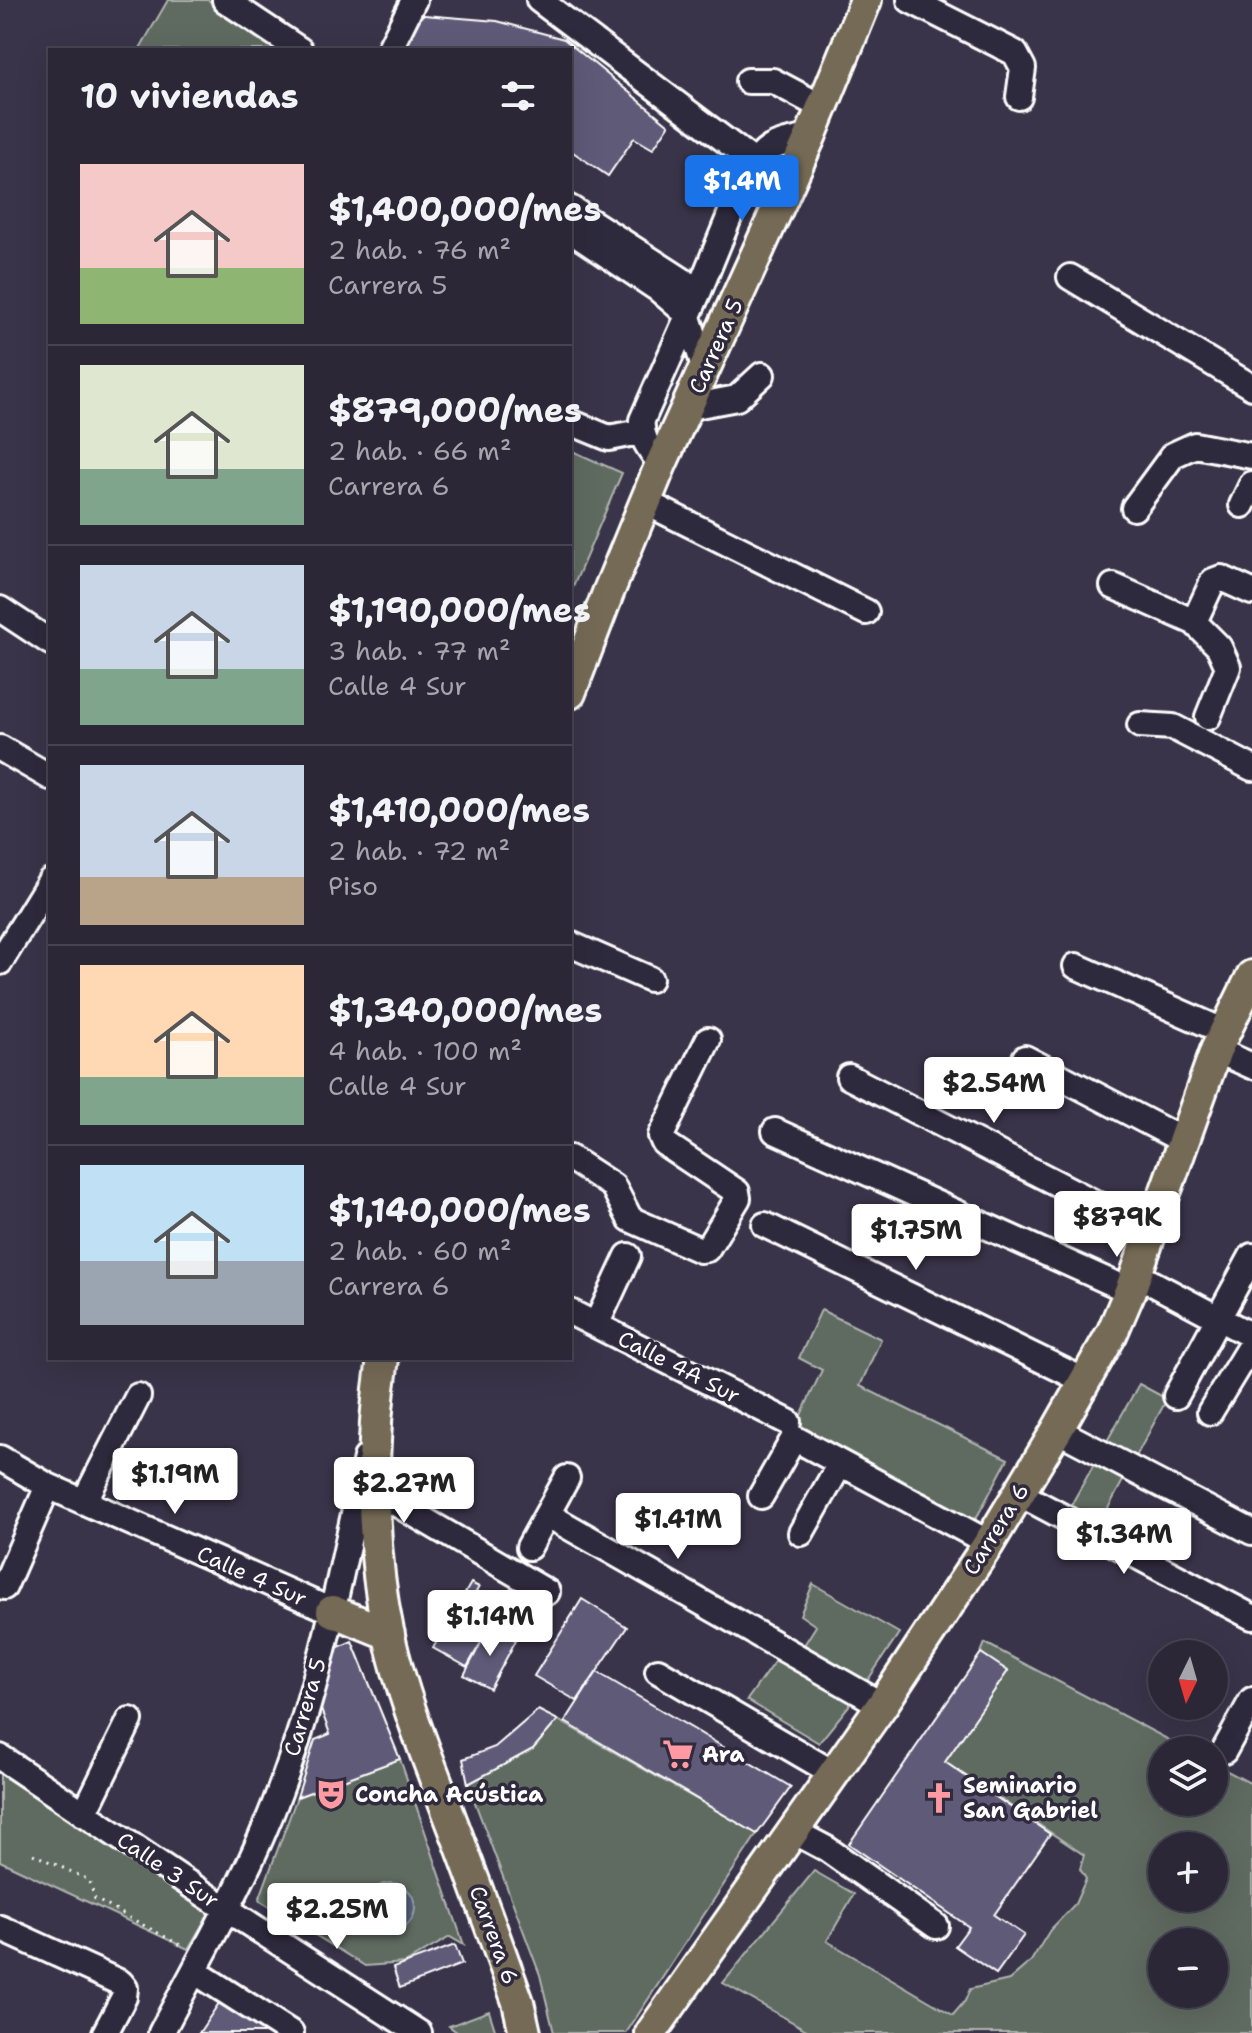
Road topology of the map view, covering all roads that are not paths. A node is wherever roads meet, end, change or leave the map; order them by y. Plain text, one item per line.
1 (225, 0) edge
2 (414, 0) edge
3 (539, 0) edge
4 (910, 0) edge
5 (860, 2) edge
6 (297, 48) edge
7 (390, 48) edge
8 (748, 81) dead end
9 (1019, 97) dead end
10 (820, 106) junction
11 (810, 137) junction
12 (754, 162) junction
13 (572, 209) edge
14 (572, 231) edge
15 (1070, 277) dead end
16 (699, 291) junction
17 (687, 314) junction
18 (705, 369) junction
19 (762, 375) dead end
20 (1252, 387) edge
21 (689, 407) junction
22 (572, 423) edge
23 (640, 432) junction
24 (1252, 456) edge
25 (661, 464) junction
26 (645, 502) junction
27 (1134, 508) dead end
28 (1113, 586) dead end
29 (1252, 592) edge
30 (0, 609) edge
31 (866, 612) dead end
32 (1194, 622) junction
33 (48, 641) edge
34 (572, 688) edge
35 (1208, 717) dead end
36 (1140, 725) dead end
37 (0, 748) edge
38 (1252, 768) edge
39 (48, 776) edge
40 (48, 884) edge
41 (572, 945) edge
42 (0, 962) edge
43 (1076, 966) dead end
44 (1252, 976) edge
45 (650, 979) dead end
46 (708, 1040) dead end
47 (1221, 1041) junction
48 (1025, 1058) dead end
49 (1252, 1066) edge
50 (849, 1077) dead end
51 (775, 1131) dead end
52 (1184, 1141) junction
53 (572, 1159) edge
54 (765, 1225) dead end
55 (1152, 1232) junction
56 (628, 1256) dead end
57 (1252, 1256) edge
58 (1134, 1283) junction
59 (572, 1313) edge
60 (1219, 1318) junction
61 (596, 1325) junction
62 (1252, 1336) edge
63 (1252, 1343) edge
64 (383, 1360) edge
65 (1085, 1381) junction
66 (138, 1396) dead end
67 (1176, 1396) dead end
68 (1210, 1412) dead end
69 (375, 1418) junction
70 (791, 1430) junction
71 (1057, 1430) junction
72 (0, 1458) edge
73 (840, 1464) junction
74 (567, 1478) dead end
75 (48, 1486) junction
76 (375, 1491) junction
77 (1018, 1493) junction
78 (761, 1496) dead end
79 (84, 1502) junction
80 (548, 1515) junction
81 (1252, 1532) edge
82 (801, 1533) dead end
83 (989, 1543) junction
84 (529, 1547) dead end
85 (4, 1587) dead end
86 (547, 1592) dead end
87 (332, 1611) junction
88 (1252, 1617) edge
89 (389, 1634) junction
90 (658, 1671) dead end
91 (1252, 1700) edge
92 (882, 1705) junction
93 (130, 1720) dead end
94 (1228, 1744) edge
95 (0, 1757) edge
96 (833, 1773) junction
97 (84, 1814) junction
98 (793, 1831) junction
99 (228, 1910) junction
100 (936, 1926) dead end
101 (0, 1928) edge
102 (198, 1964) junction
103 (105, 2033) edge
104 (161, 2033) edge
105 (291, 2033) edge
106 (419, 2033) edge
107 (525, 2033) edge
108 (651, 2033) edge

1 - 6 street
2 - 7 street
3 - 12 street
4 - 9 street
5 - 10 main road, Carrera 5
8 - 10 street
10 - 11 main road, Carrera 5
11 - 12 street
11 - 18 main road, Carrera 5
12 - 16 street
13 - 16 street
14 - 17 street
15 - 20 street
16 - 17 street
17 - 18 street
17 - 23 street
18 - 21 main road, Carrera 5
19 - 21 street
21 - 25 main road, Carrera 5
22 - 23 street
23 - 25 street
24 - 27 street
25 - 26 main road, Carrera 5
26 - 31 street
26 - 34 main road, Carrera 5
28 - 32 street
29 - 32 street
30 - 33 street
32 - 35 street
36 - 38 street
37 - 39 street
40 - 42 street
41 - 45 street
43 - 47 street
44 - 47 main road, Carrera 6
46 - 53 street
47 - 49 street
47 - 52 main road, Carrera 6
48 - 52 street
50 - 55 street
51 - 58 street
52 - 55 main road, Carrera 6
54 - 65 street
55 - 58 main road, Carrera 6
56 - 61 street
57 - 60 street
58 - 60 street
58 - 65 main road, Carrera 6
59 - 61 street, Calle 4A Sur
60 - 62 street
60 - 67 street
61 - 70 street, Calle 4A Sur
63 - 68 street
64 - 69 main road, Carrera 5
65 - 71 main road, Carrera 6
66 - 79 street
69 - 76 main road, Carrera 6
69 - 87 street, Carrera 5
70 - 73 street, Calle 4A Sur
70 - 78 street
71 - 77 main road, Carrera 6
71 - 81 street
72 - 75 street, Calle 4 Sur
73 - 82 street
73 - 83 street, Calle 4A Sur
74 - 80 street
75 - 79 street, Calle 4 Sur
75 - 85 street
76 - 86 street
76 - 89 main road, Carrera 6
77 - 83 main road, Carrera 6
77 - 88 street
79 - 87 street, Calle 4 Sur
80 - 84 street
80 - 92 street
83 - 92 main road, Carrera 6
87 - 89 main road
87 - 99 street, Carrera 5
89 - 107 main road, Carrera 6
90 - 96 street
91 - 94 street
92 - 96 main road, Carrera 6
93 - 97 street
95 - 97 street, Calle 3 Sur
96 - 98 main road, Carrera 6
97 - 99 street, Calle 3 Sur
98 - 100 street
98 - 108 main road, Carrera 6
99 - 102 street, Carrera 5
99 - 106 street, Calle 3 Sur
101 - 103 street
102 - 104 street, Carrera 5
102 - 105 street

